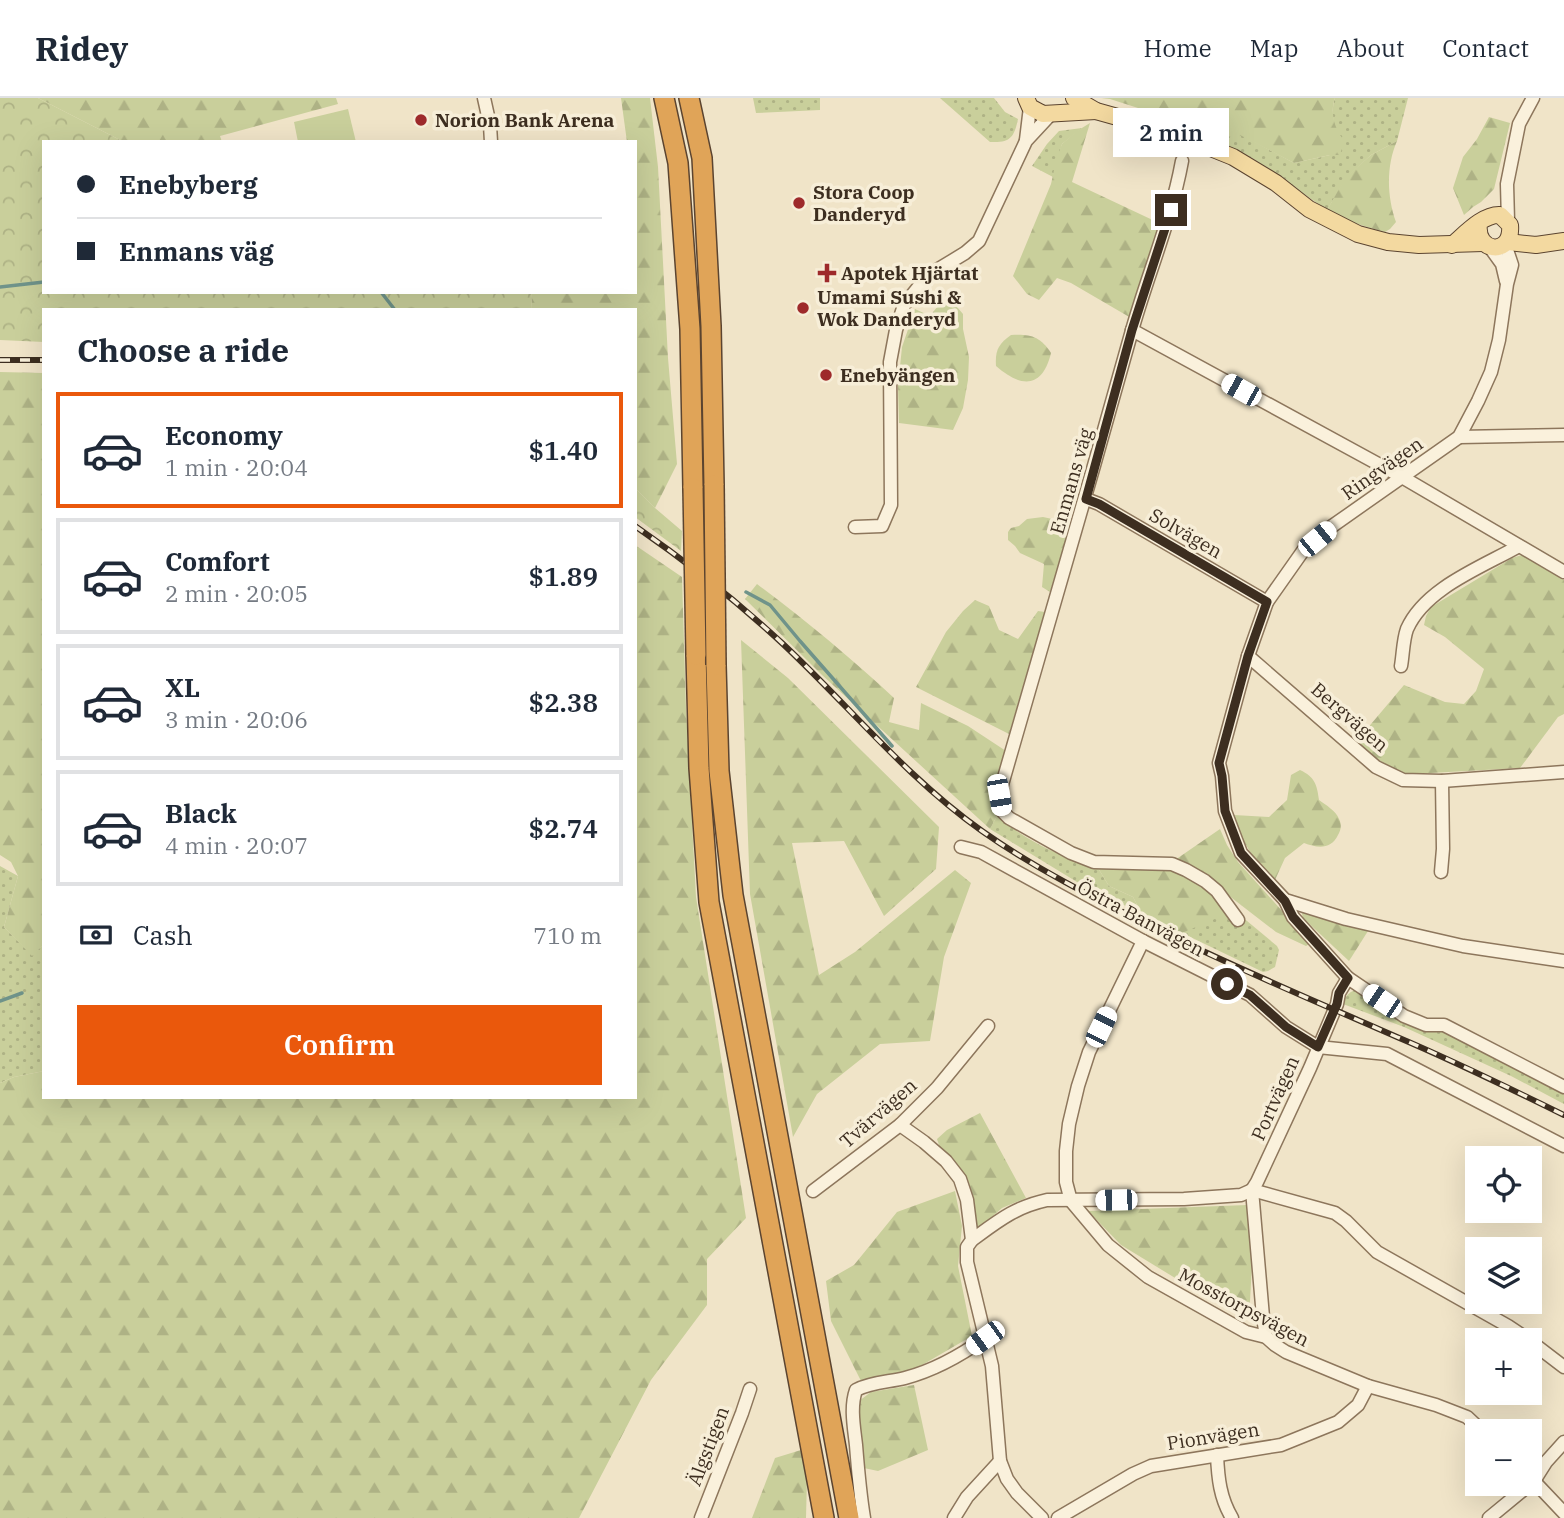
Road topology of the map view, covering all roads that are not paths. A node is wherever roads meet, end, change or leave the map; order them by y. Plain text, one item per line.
1 (484, 98) edge
2 (664, 98) edge
3 (689, 98) edge
4 (1068, 98) edge
5 (1074, 98) edge
6 (1533, 98) edge
7 (1028, 103) edge
8 (1096, 111) junction
9 (1055, 113) junction
10 (491, 140) edge
11 (1026, 141) junction
12 (1182, 161) dead end
13 (1507, 184) junction
14 (1485, 219) junction
15 (1509, 223) junction
16 (1562, 242) edge
17 (1496, 244) junction
18 (1452, 245) junction
19 (1132, 330) junction
20 (1564, 435) edge
21 (1459, 437) junction
22 (1402, 477) junction
23 (1086, 499) junction
24 (855, 527) dead end
25 (1519, 546) junction
26 (1564, 572) edge
27 (1267, 602) junction
28 (1248, 656) junction
29 (1401, 666) dead end
30 (1564, 772) edge
31 (1442, 781) junction
32 (961, 846) dead end
33 (1441, 873) dead end
34 (1285, 901) junction
35 (1238, 920) dead end
36 (1143, 941) junction
37 (1564, 961) edge
38 (1348, 978) junction
39 (988, 1026) dead end
40 (1318, 1047) junction
41 (1564, 1087) edge
42 (900, 1125) junction
43 (1564, 1146) edge
44 (1252, 1189) junction
45 (813, 1191) dead end
46 (1071, 1201) junction
47 (972, 1240) junction
48 (1511, 1328) edge
49 (1266, 1337) junction
50 (985, 1338) junction
51 (1542, 1351) edge
52 (1564, 1367) edge
53 (1368, 1387) junction
54 (750, 1388) dead end
55 (1469, 1419) edge
56 (1564, 1442) edge
57 (1217, 1455) junction
58 (1000, 1461) junction
59 (1542, 1467) edge
60 (1542, 1490) edge
61 (1513, 1496) edge
62 (1564, 1513) edge
63 (701, 1518) edge
64 (824, 1518) edge
65 (849, 1518) edge
66 (864, 1518) edge
67 (954, 1518) edge
68 (1042, 1518) edge
69 (1058, 1518) edge
70 (1232, 1518) edge
71 (1489, 1518) edge

1 - 10 street
2 - 64 highway, bridge
3 - 65 highway, bridge
4 - 9 main road
5 - 8 main road
6 - 13 street
7 - 9 main road
7 - 11 street
8 - 9 main road
8 - 18 main road
9 - 11 street
11 - 24 street
12 - 19 street, Enmans väg
13 - 14 street
13 - 15 street
14 - 15 main road
14 - 17 main road
14 - 18 main road
15 - 16 main road
15 - 17 main road
16 - 17 main road
17 - 18 main road
17 - 21 street, Ringvägen
19 - 22 street
19 - 23 street, Enmans väg
20 - 21 street
21 - 22 street, Ringvägen
22 - 25 street
22 - 27 street, Ringvägen
23 - 27 street, Solvägen
23 - 35 street, Enmans väg
25 - 26 street
25 - 29 street
27 - 28 street, Ringvägen
28 - 31 street, Bergvägen
28 - 34 street, Ringvägen
30 - 31 street, Bergvägen
31 - 33 street
32 - 36 street, Östra Banvägen
34 - 37 street
34 - 38 street
36 - 40 street, Östra Banvägen
36 - 46 street
38 - 40 street, Portvägen
38 - 41 street
39 - 42 street, Tvärvägen
40 - 43 street, Östra Banvägen
40 - 44 street, Portvägen
42 - 45 street, Tvärvägen
42 - 47 street
44 - 46 street
44 - 48 street
44 - 49 street
46 - 47 street
46 - 49 street, Mosstorpsvägen
47 - 50 street
49 - 53 street, Mosstorpsvägen
50 - 58 street
50 - 66 street
51 - 52 street
53 - 55 street, Mosstorpsvägen
53 - 57 street, Pionvägen
54 - 63 street, Älgstigen
56 - 59 street
57 - 69 street, Pionvägen
57 - 70 street
58 - 67 street
58 - 68 street
60 - 62 street
61 - 71 street

